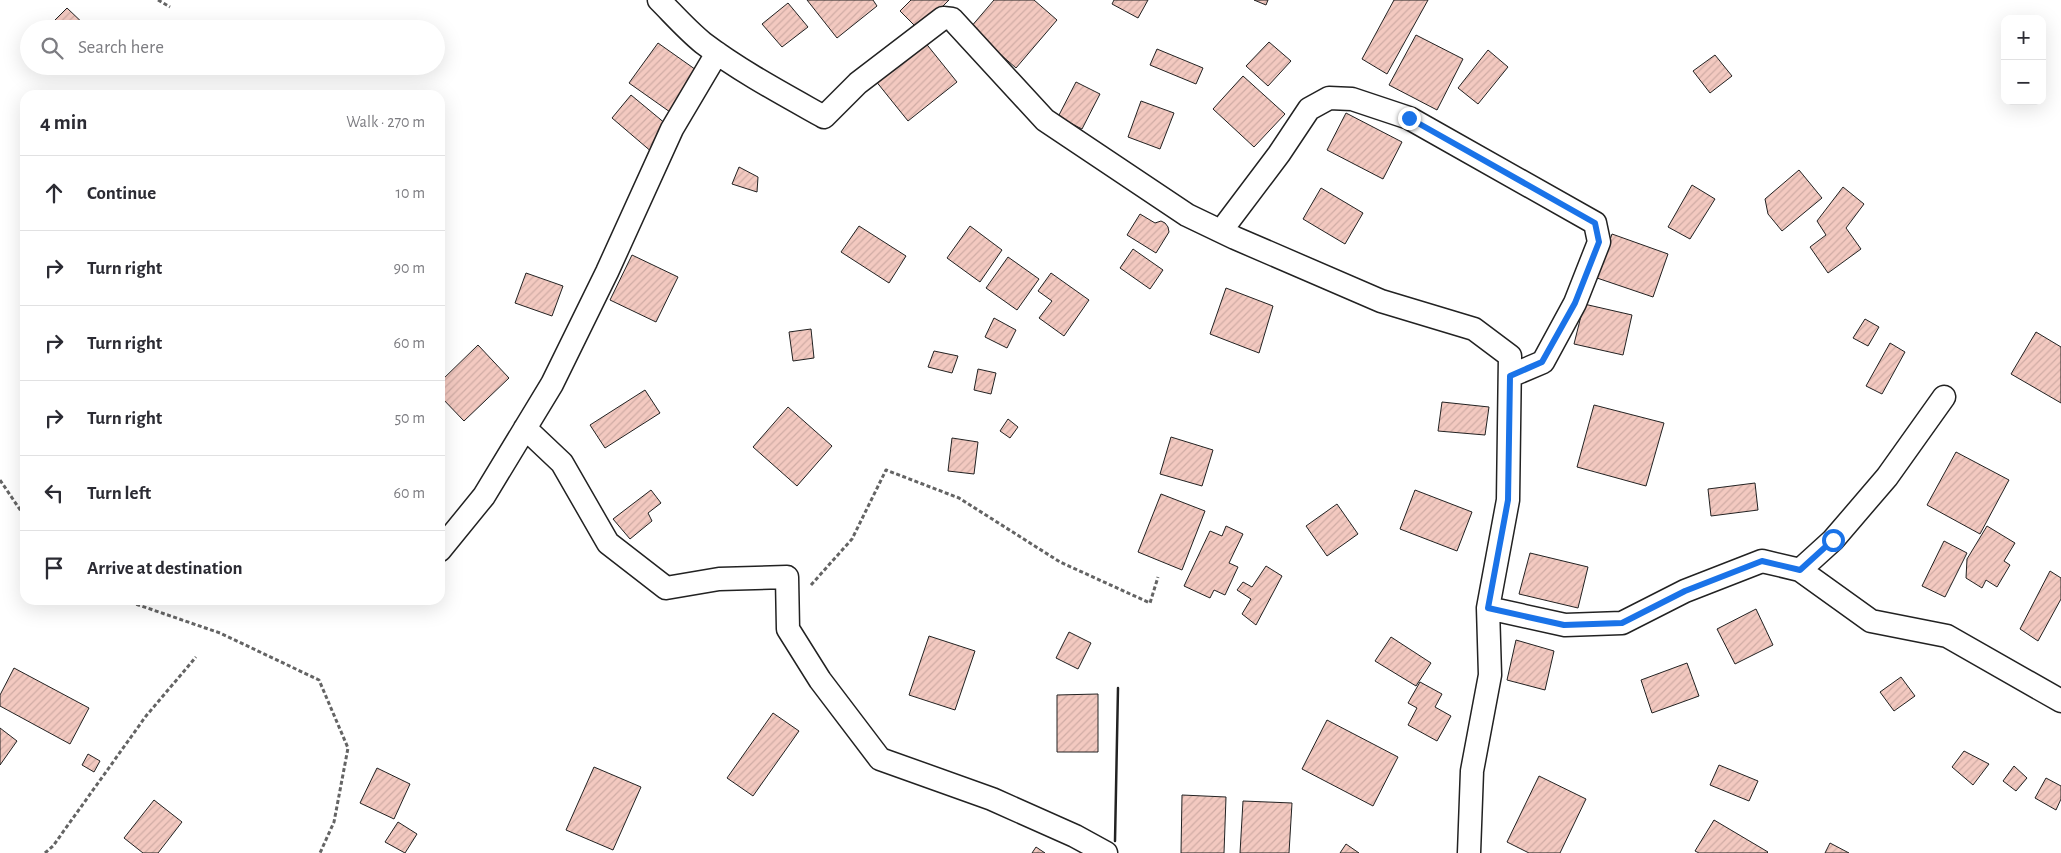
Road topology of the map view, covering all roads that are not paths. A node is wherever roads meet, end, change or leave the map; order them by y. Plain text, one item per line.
1 (659, 0) edge
2 (717, 53) junction
3 (1227, 223) dead end
4 (1510, 376) junction
5 (1944, 397) dead end
6 (525, 428) junction
7 (445, 544) edge
8 (1800, 570) junction
9 (1488, 608) junction
10 (2061, 701) edge
11 (1106, 853) edge
12 (1469, 853) edge

1 - 2 street
2 - 4 street
2 - 6 street
3 - 4 street
4 - 9 street
5 - 8 street
6 - 7 street
6 - 11 street
8 - 9 street
8 - 10 street
9 - 12 street

